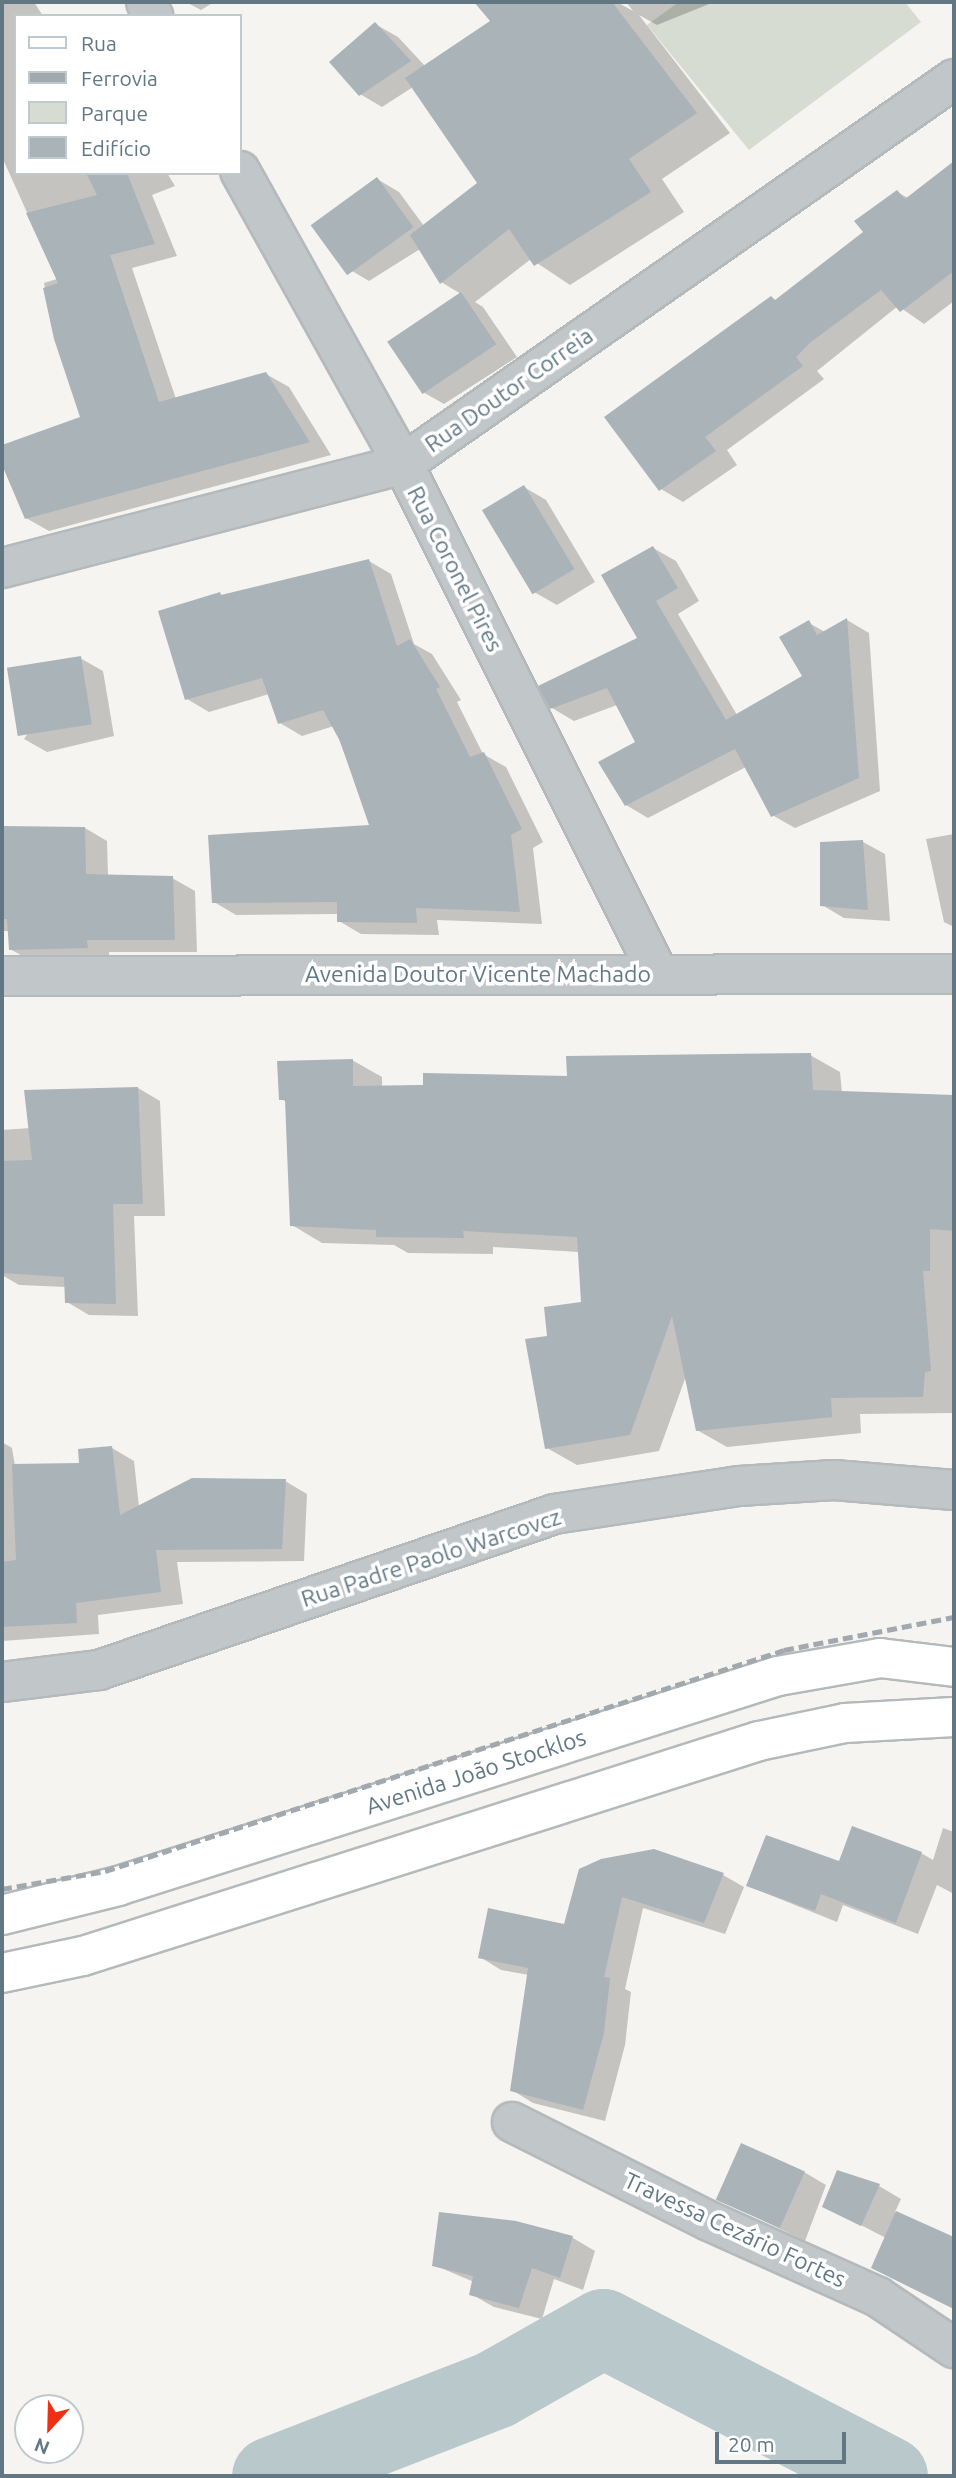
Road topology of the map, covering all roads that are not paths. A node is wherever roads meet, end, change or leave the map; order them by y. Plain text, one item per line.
1 (954, 79) edge
2 (242, 175) edge
3 (403, 464) junction
4 (2, 568) edge
5 (658, 973) junction
6 (954, 974) edge
7 (2, 976) edge
8 (954, 1490) edge
9 (954, 1667) edge
10 (2, 1682) edge
11 (954, 1717) edge
12 (2, 1915) edge
13 (2, 1973) edge
14 (512, 2122) dead end
15 (954, 2347) edge

1 - 3 street, Rua Doutor Correia
2 - 3 street, Rua Coronel Pires
3 - 4 street, Rua Doutor Correia
3 - 5 street, Rua Coronel Pires
5 - 6 street, Avenida Doutor Vicente Machado
5 - 7 street, Avenida Doutor Vicente Machado
8 - 10 street, Rua Padre Paolo Warcovcz
9 - 12 main road, Avenida João Stocklos
11 - 13 main road
14 - 15 street, Travessa Cezário Fortes

